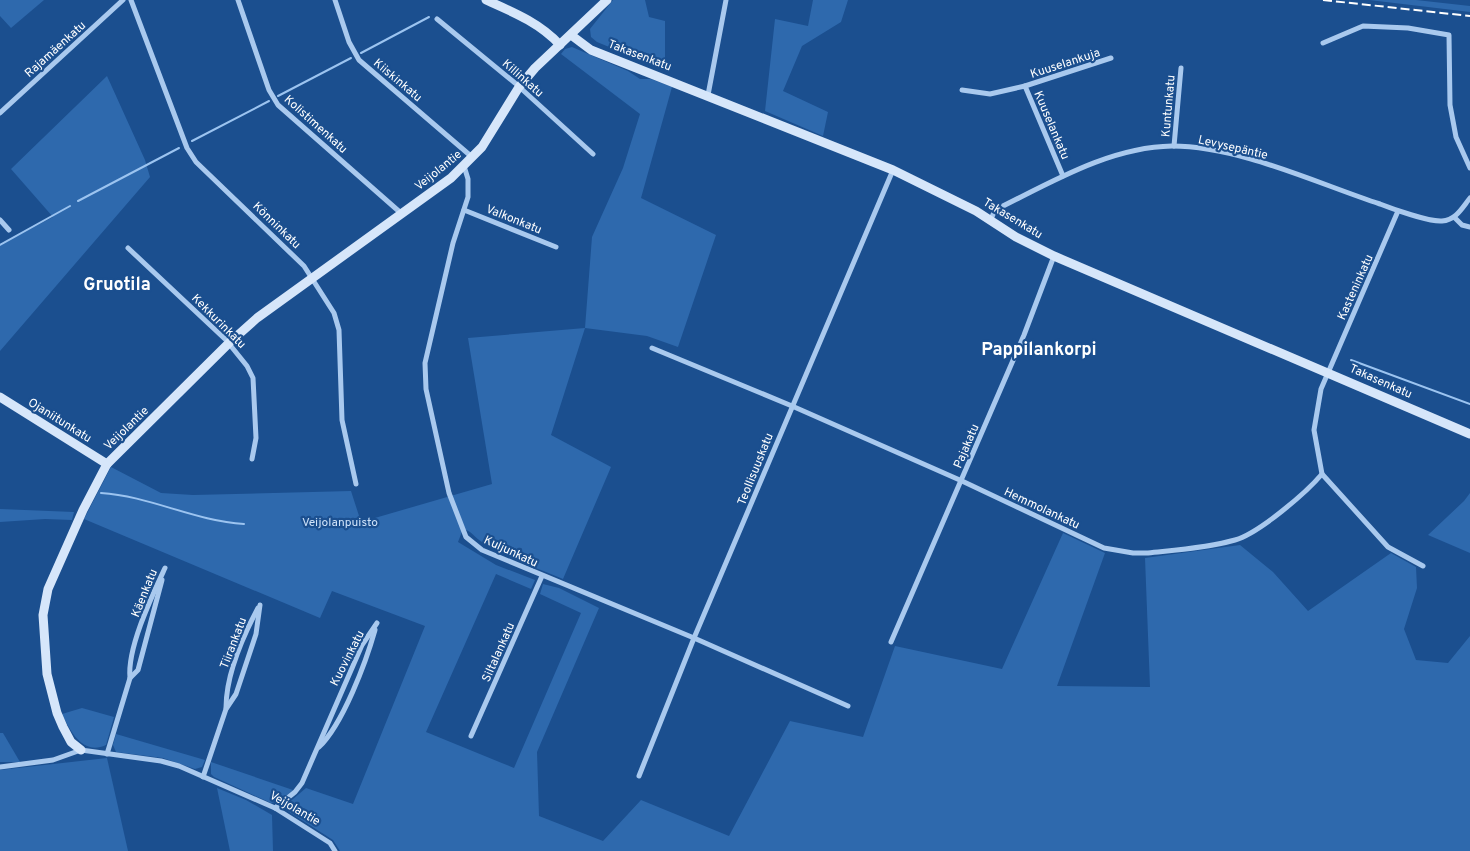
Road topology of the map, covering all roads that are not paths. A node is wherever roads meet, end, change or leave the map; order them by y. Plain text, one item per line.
1 (123, 0) edge
2 (130, 0) edge
3 (238, 0) edge
4 (335, 0) edge
5 (486, 0) edge
6 (607, 0) edge
7 (726, 0) edge
8 (498, 2) edge
9 (437, 19) dead end
10 (571, 36) junction
11 (1323, 43) dead end
12 (560, 45) junction
13 (1111, 58) dead end
14 (1181, 68) dead end
15 (1025, 86) junction
16 (519, 87) junction
17 (962, 90) dead end
18 (708, 95) junction
19 (1, 110) edge
20 (1174, 146) junction
21 (593, 154) dead end
22 (472, 158) junction
23 (464, 166) junction
24 (1470, 168) edge
25 (893, 170) junction
26 (1063, 176) junction
27 (1470, 198) edge
28 (464, 210) junction
29 (1398, 211) junction
30 (402, 214) junction
31 (1454, 218) junction
32 (991, 219) junction
33 (0, 220) edge
34 (1470, 227) edge
35 (9, 230) dead end
36 (556, 247) dead end
37 (128, 248) dead end
38 (1054, 256) junction
39 (312, 279) junction
40 (229, 343) junction
41 (652, 348) dead end
42 (1328, 371) junction
43 (0, 397) edge
44 (792, 406) junction
45 (1470, 434) edge
46 (252, 459) dead end
47 (107, 464) junction
48 (1322, 474) junction
49 (962, 481) junction
50 (356, 484) dead end
51 (1423, 566) dead end
52 (542, 576) junction
53 (694, 638) junction
54 (892, 642) dead end
55 (130, 678) junction
56 (848, 706) dead end
57 (226, 709) junction
58 (471, 736) dead end
59 (319, 748) junction
60 (81, 750) junction
61 (107, 754) junction
62 (0, 767) edge
63 (639, 776) dead end
64 (203, 777) junction
65 (275, 808) junction
66 (335, 851) edge

1 - 19 street, Rajamäenkatu
2 - 39 street, Könninkatu
3 - 30 street, Kolistimenkatu
4 - 22 street, Kiiskinkatu
5 - 8 street
6 - 10 street, Veijolantie
7 - 18 street
8 - 12 street
9 - 16 street, Killinkatu
10 - 12 street, Veijolantie
10 - 18 street, Takasenkatu
11 - 24 street
12 - 16 street, Veijolantie
13 - 15 street, Kuuselankuja
14 - 20 street, Kuntunkatu
15 - 17 street, Kuuselankatu
15 - 26 street, Kuuselankatu
16 - 21 street, Killinkatu
16 - 22 street, Veijolantie
18 - 25 street, Takasenkatu
20 - 26 street, Levysepäntie
20 - 29 street, Levysepäntie
22 - 23 street, Veijolantie
23 - 28 street, Kuljunkatu
23 - 30 street, Veijolantie
25 - 32 street, Takasenkatu
25 - 44 street, Teollisuuskatu
26 - 32 street, Levysepäntie
27 - 31 street
28 - 36 street, Valkonkatu
28 - 52 street, Kuljunkatu
29 - 31 street, Levysepäntie
29 - 42 street, Kasteninkatu
30 - 39 street, Veijolantie
31 - 34 street
32 - 38 street, Takasenkatu
33 - 35 street
37 - 40 street, Kekkurinkatu
38 - 42 street, Takasenkatu
38 - 49 street, Pajakatu
39 - 40 street, Veijolantie
39 - 50 street, Könninkatu
40 - 46 street, Kekkurinkatu
40 - 47 street, Veijolantie
41 - 44 street, Hemmolankatu
42 - 45 street, Takasenkatu
42 - 48 street
43 - 47 street, Ojaniitunkatu
44 - 49 street, Hemmolankatu
44 - 53 street, Teollisuuskatu
47 - 60 street, Veijolantie
48 - 49 street, Hemmolankatu
48 - 51 street
49 - 54 street, Pajakatu
52 - 53 street, Kuljunkatu
52 - 58 street, Siltalankatu
53 - 56 street, Kuljunkatu
53 - 63 street, Teollisuuskatu
55 - 55 street, Käenkatu
55 - 61 street, Käenkatu
57 - 57 street, Tiirankatu
57 - 64 street, Tiirankatu
59 - 59 street, Kuovinkatu
59 - 65 street, Kuovinkatu
60 - 61 street, Veijolantie
60 - 62 street
61 - 64 street, Veijolantie
64 - 65 street, Veijolantie
65 - 66 street, Veijolantie

